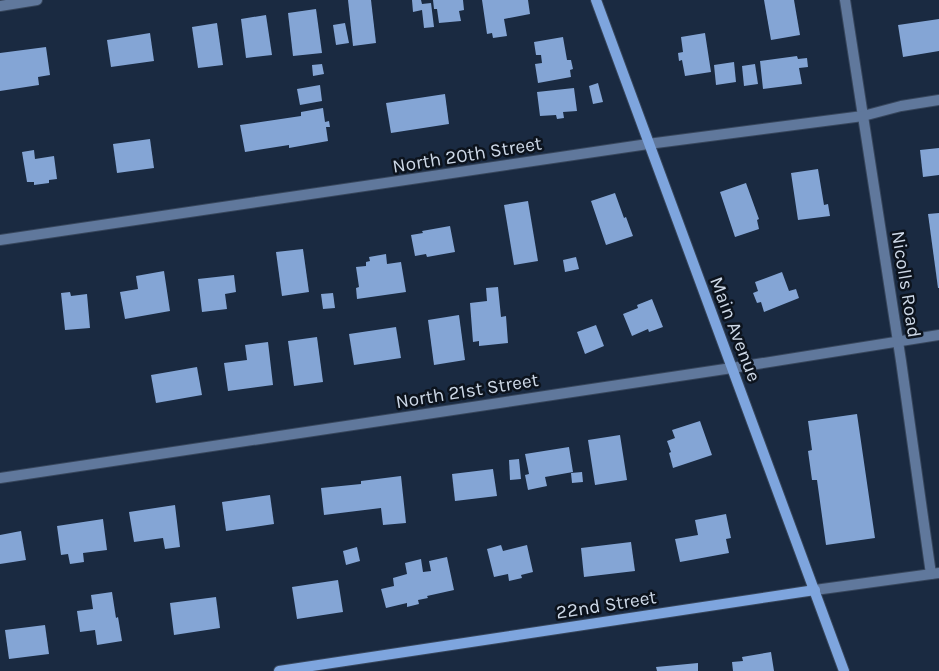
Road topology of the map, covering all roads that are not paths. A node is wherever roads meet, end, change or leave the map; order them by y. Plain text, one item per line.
1 (37, 0) edge
2 (596, 0) edge
3 (845, 0) edge
4 (0, 6) edge
5 (939, 100) edge
6 (863, 116) junction
7 (648, 144) junction
8 (0, 240) edge
9 (939, 335) edge
10 (898, 341) junction
11 (732, 368) junction
12 (0, 478) edge
13 (935, 573) edge
14 (815, 590) junction
15 (279, 671) edge
16 (844, 671) edge

1 - 4 street
2 - 7 street, Main Avenue
3 - 6 street, Nicolls Road
5 - 6 street, North 20th Street
6 - 7 street, North 20th Street
6 - 10 street, Nicolls Road
7 - 8 street, North 20th Street
7 - 11 street, Main Avenue
9 - 10 street, North 21st Street
10 - 11 street, North 21st Street
10 - 13 street, Nicolls Road
11 - 12 street, North 21st Street
11 - 14 street, Main Avenue
13 - 14 street, 22nd Street
14 - 15 street, 22nd Street
14 - 16 street, Main Avenue

